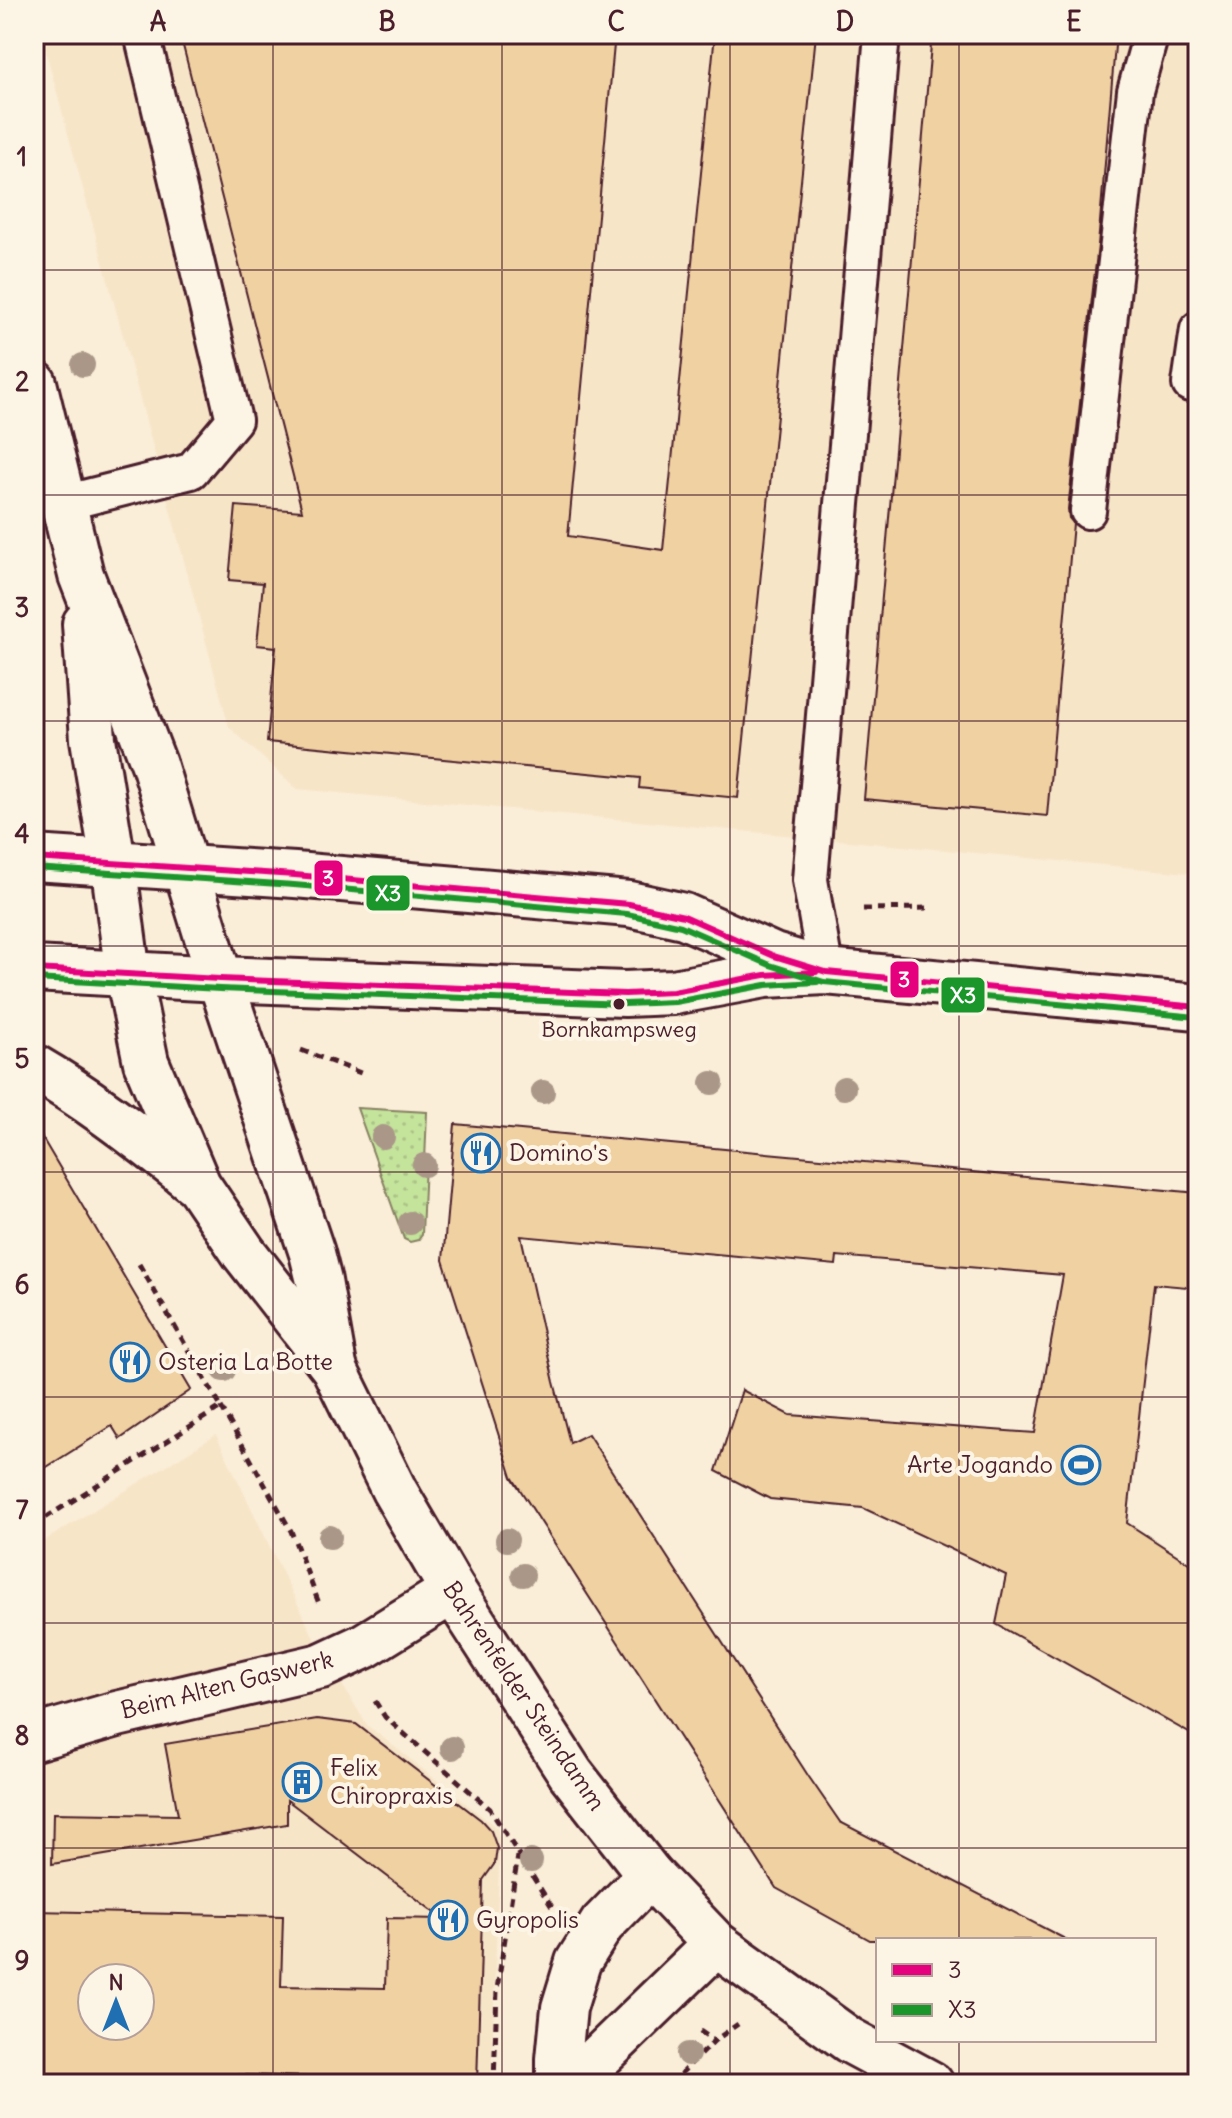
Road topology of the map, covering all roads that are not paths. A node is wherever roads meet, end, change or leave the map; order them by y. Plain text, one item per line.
1 (142, 34) edge
2 (882, 34) edge
3 (1151, 34) edge
4 (1198, 329) edge
5 (34, 383) edge
6 (1198, 384) edge
7 (64, 503) junction
8 (1088, 511) dead end
9 (81, 575) junction
10 (34, 858) edge
11 (113, 862) junction
12 (187, 868) junction
13 (34, 969) edge
14 (826, 972) junction
15 (128, 975) junction
16 (220, 979) junction
17 (1198, 1007) edge
18 (34, 1067) edge
19 (198, 1185) junction
20 (334, 1368) junction
21 (453, 1591) junction
22 (34, 1738) edge
23 (650, 1875) junction
24 (716, 1944) junction
25 (559, 2084) edge
26 (578, 2084) edge
27 (931, 2084) edge

1 - 7 lane
2 - 14 lane
3 - 8 lane
4 - 6 lane
5 - 7 main road
7 - 9 main road
9 - 11 main road
9 - 12 main road
10 - 11 main road
11 - 12 main road
11 - 15 main road
12 - 14 main road
12 - 16 main road
13 - 15 main road
14 - 16 main road
14 - 17 main road
15 - 16 main road
15 - 19 main road, Bahrenfelder Steindamm
16 - 20 main road, Bahrenfelder Steindamm
18 - 19 main road
19 - 20 main road, Bahrenfelder Steindamm
20 - 21 main road, Bahrenfelder Steindamm
21 - 22 main road, Beim Alten Gaswerk
21 - 23 main road, Bahrenfelder Steindamm
23 - 24 main road, Bahrenfelder Steindamm
23 - 25 main road
24 - 26 main road
24 - 27 main road, Bahrenfelder Steindamm

